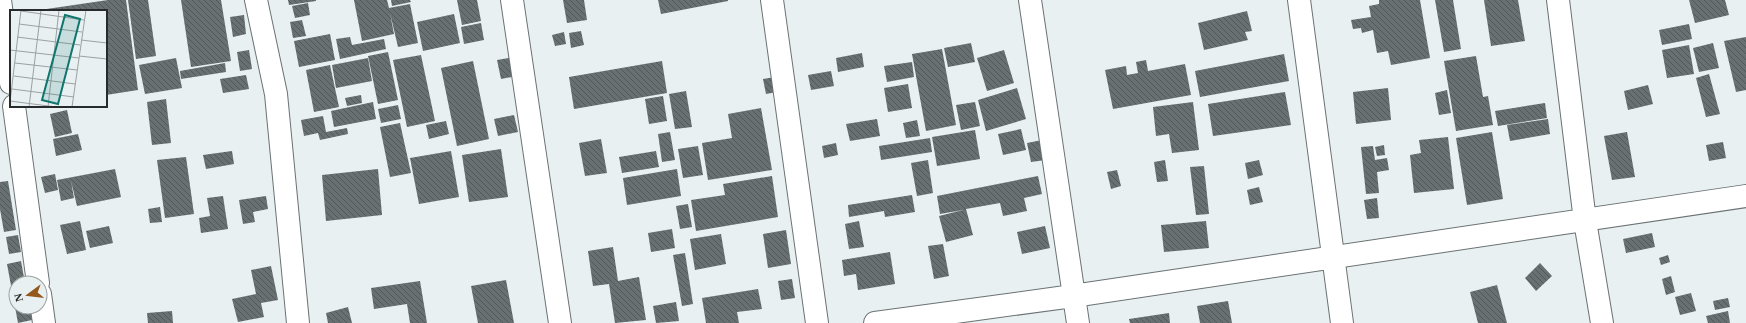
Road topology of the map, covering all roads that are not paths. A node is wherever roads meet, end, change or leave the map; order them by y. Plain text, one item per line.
1 (0, 0) edge
2 (256, 0) edge
3 (512, 0) edge
4 (772, 0) edge
5 (1030, 0) edge
6 (1299, 0) edge
7 (1558, 0) edge
8 (10, 75) edge
9 (14, 107) edge
10 (1746, 196) edge
11 (1585, 221) junction
12 (1333, 258) junction
13 (37, 275) edge
14 (1074, 296) junction
15 (298, 323) edge
16 (560, 323) edge
17 (817, 323) edge
18 (874, 323) edge
19 (1078, 323) edge
20 (1342, 323) edge
21 (1602, 323) edge

1 - 8 street
2 - 15 street
3 - 16 street
4 - 17 street
5 - 14 street
6 - 12 street
7 - 11 street
9 - 13 street
10 - 11 street
11 - 12 street
11 - 21 street
12 - 14 street
12 - 20 street
14 - 18 street
14 - 19 street

